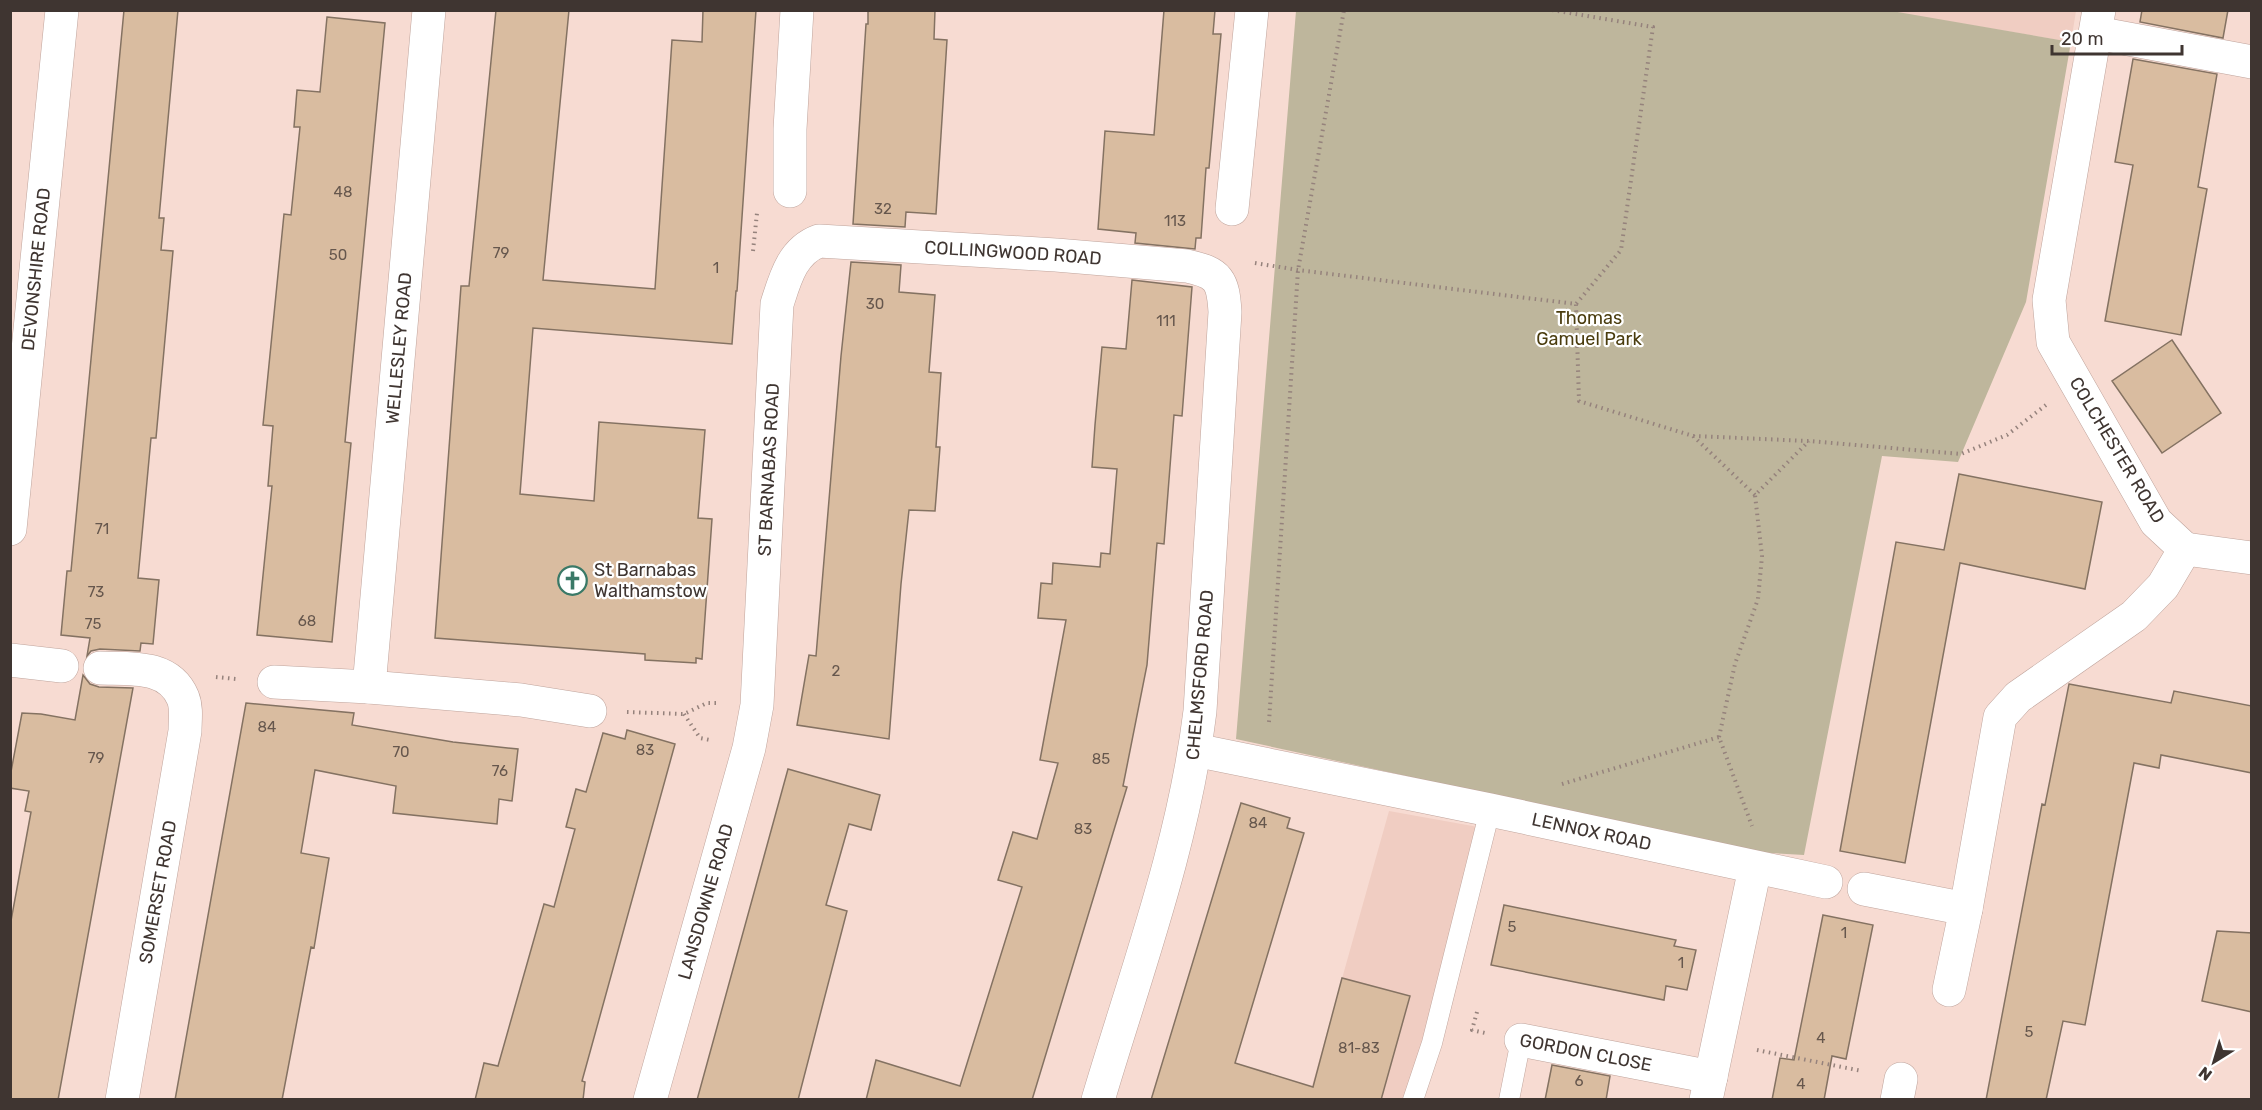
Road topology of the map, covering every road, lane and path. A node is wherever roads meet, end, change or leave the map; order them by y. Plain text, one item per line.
1 (62, 10) edge
2 (429, 10) edge
3 (798, 10) edge
4 (1252, 10) edge
5 (1344, 10) edge
6 (1552, 10) edge
7 (2098, 22) edge
8 (2252, 62) edge
9 (790, 191) dead end
10 (1232, 209) dead end
11 (810, 244) joint
12 (1252, 262) dead end
13 (1298, 270) junction
14 (1215, 276) joint
15 (1576, 304) junction
16 (2075, 382) junction
17 (1693, 436) junction
18 (1809, 441) junction
19 (1755, 495) junction
20 (10, 529) edge
21 (2185, 549) junction
22 (2252, 558) edge
23 (10, 660) edge
24 (62, 666) dead end
25 (100, 668) dead end
26 (274, 682) dead end
27 (369, 687) junction
28 (707, 703) dead end
29 (757, 705) joint
30 (590, 711) joint
31 (1200, 711) junction
32 (1269, 722) junction
33 (1280, 724) dead end
34 (1719, 737) junction
35 (1195, 750) junction
36 (1552, 782) dead end
37 (1490, 810) junction
38 (1755, 868) junction
39 (1826, 882) dead end
40 (1864, 889) dead end
41 (1966, 909) junction
42 (1949, 990) dead end
43 (1478, 1008) dead end
44 (1521, 1040) junction
45 (1718, 1042) junction
46 (1708, 1088) edge
47 (1899, 1089) edge
48 (122, 1100) edge
49 (650, 1100) edge
50 (1098, 1100) edge
51 (1413, 1100) edge
52 (1509, 1100) edge

1 - 20 street, DEVONSHIRE ROAD
2 - 27 street, WELLESLEY ROAD
3 - 9 street
4 - 10 street
5 - 13 path
6 - 15 path
7 - 8 street
7 - 16 street, COLCHESTER ROAD
11 - 14 street, COLLINGWOOD ROAD
11 - 29 street, ST BARNABAS ROAD
12 - 13 path
13 - 15 path
13 - 32 path
14 - 31 street, CHELMSFORD ROAD
15 - 17 path
16 - 18 path
16 - 21 street, COLCHESTER ROAD
17 - 18 path
17 - 19 path
18 - 19 path
19 - 34 path
21 - 22 street
21 - 41 street
23 - 24 street
25 - 48 street, SOMERSET ROAD
26 - 27 street
27 - 30 street
28 - 30 path
29 - 49 street, LANSDOWNE ROAD
31 - 32 path
31 - 35 street, CHELMSFORD ROAD
32 - 33 path
34 - 36 path
34 - 38 path
35 - 37 street, LENNOX ROAD
35 - 50 street, CHELMSFORD ROAD
37 - 38 street, LENNOX ROAD
37 - 51 lane
38 - 39 street
38 - 45 street
40 - 41 street
41 - 42 street
43 - 44 path
44 - 46 street, GORDON CLOSE
44 - 52 lane, GORDON CLOSE
45 - 46 street
45 - 47 path

